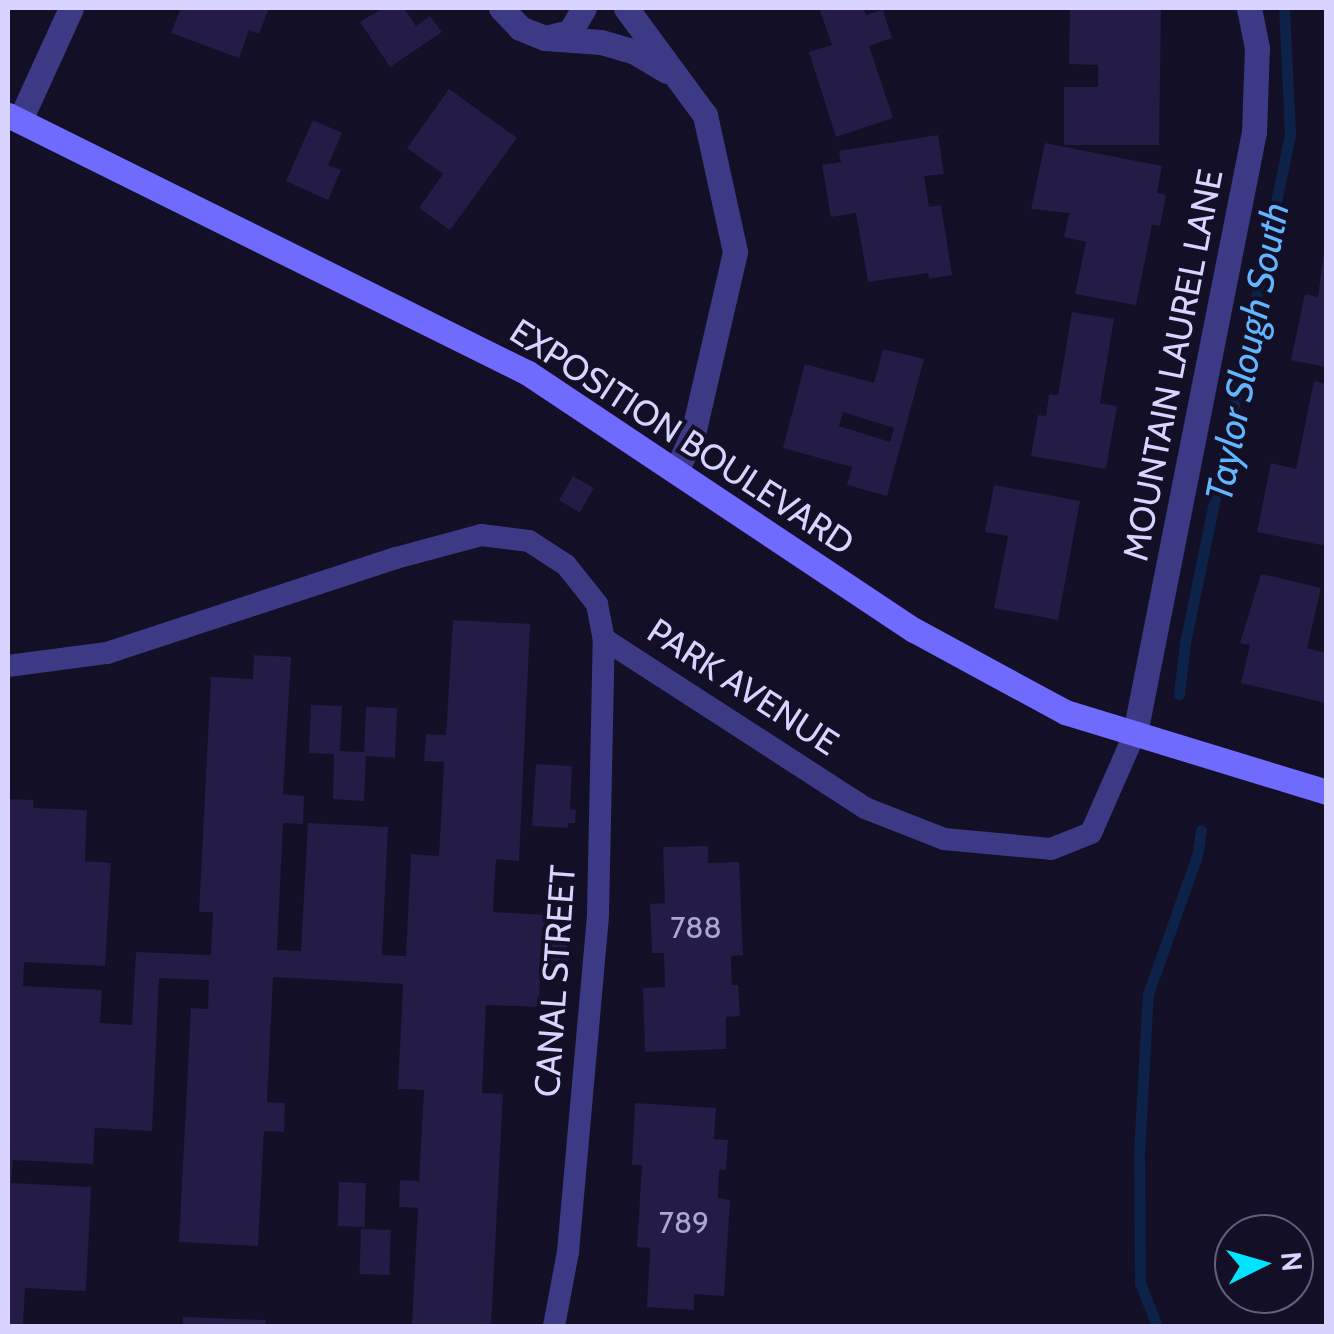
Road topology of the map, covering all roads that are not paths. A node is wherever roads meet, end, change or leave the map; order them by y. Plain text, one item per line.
1 (71, 8) edge
2 (500, 8) edge
3 (584, 8) edge
4 (626, 8) edge
5 (1249, 8) edge
6 (545, 38) junction
7 (678, 78) junction
8 (14, 117) edge
9 (676, 472) junction
10 (604, 639) junction
11 (8, 666) edge
12 (1135, 734) junction
13 (1326, 792) edge
14 (554, 1326) edge

1 - 8 street
2 - 6 street
3 - 6 street
4 - 7 street
5 - 12 street, MOUNTAIN LAUREL LANE
6 - 7 street
7 - 9 street
8 - 9 street, EXPOSITION BOULEVARD
9 - 12 street, EXPOSITION BOULEVARD
10 - 11 lane, PARK AVENUE
10 - 12 lane, PARK AVENUE
10 - 14 lane, CANAL STREET
12 - 13 street, EXPOSITION BOULEVARD

